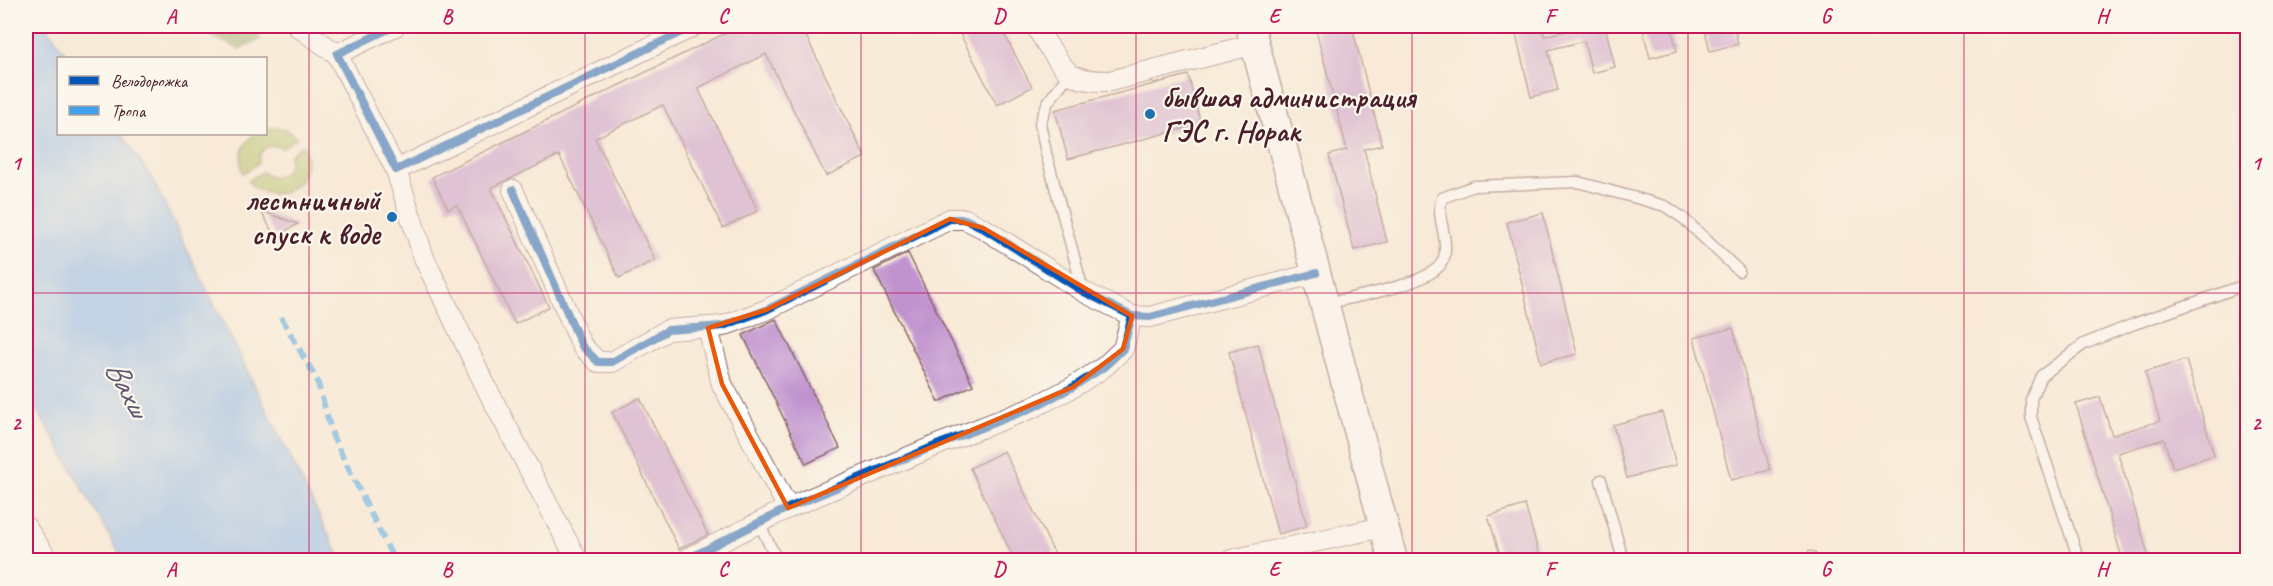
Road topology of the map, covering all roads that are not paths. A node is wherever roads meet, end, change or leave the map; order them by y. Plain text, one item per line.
1 (297, 26) edge
2 (395, 26) edge
3 (694, 26) edge
4 (1036, 26) edge
5 (1253, 34) edge
6 (337, 54) junction
7 (1070, 73) junction
8 (396, 170) junction
9 (513, 190) dead end
10 (1740, 272) dead end
11 (1316, 273) junction
12 (2247, 284) edge
13 (1084, 292) junction
14 (1324, 304) junction
15 (1132, 316) junction
16 (708, 328) junction
17 (1601, 480) dead end
18 (788, 508) junction
19 (759, 523) junction
20 (1383, 526) junction
21 (26, 527) edge
22 (48, 561) edge
23 (576, 561) edge
24 (686, 561) edge
25 (777, 561) edge
26 (1231, 561) edge
27 (1393, 561) edge
28 (1623, 561) edge
29 (2079, 561) edge

1 - 6 street
2 - 6 street
3 - 8 street
4 - 7 street
5 - 7 street
5 - 11 main road
6 - 8 street
7 - 13 lane
8 - 23 street
9 - 16 street
10 - 14 lane
11 - 14 main road
11 - 15 street
12 - 29 lane
13 - 15 street
13 - 16 street
14 - 20 main road
15 - 18 street
16 - 18 street
17 - 28 lane
18 - 19 street
19 - 24 street
19 - 25 lane
20 - 26 street
20 - 27 main road
21 - 22 street

